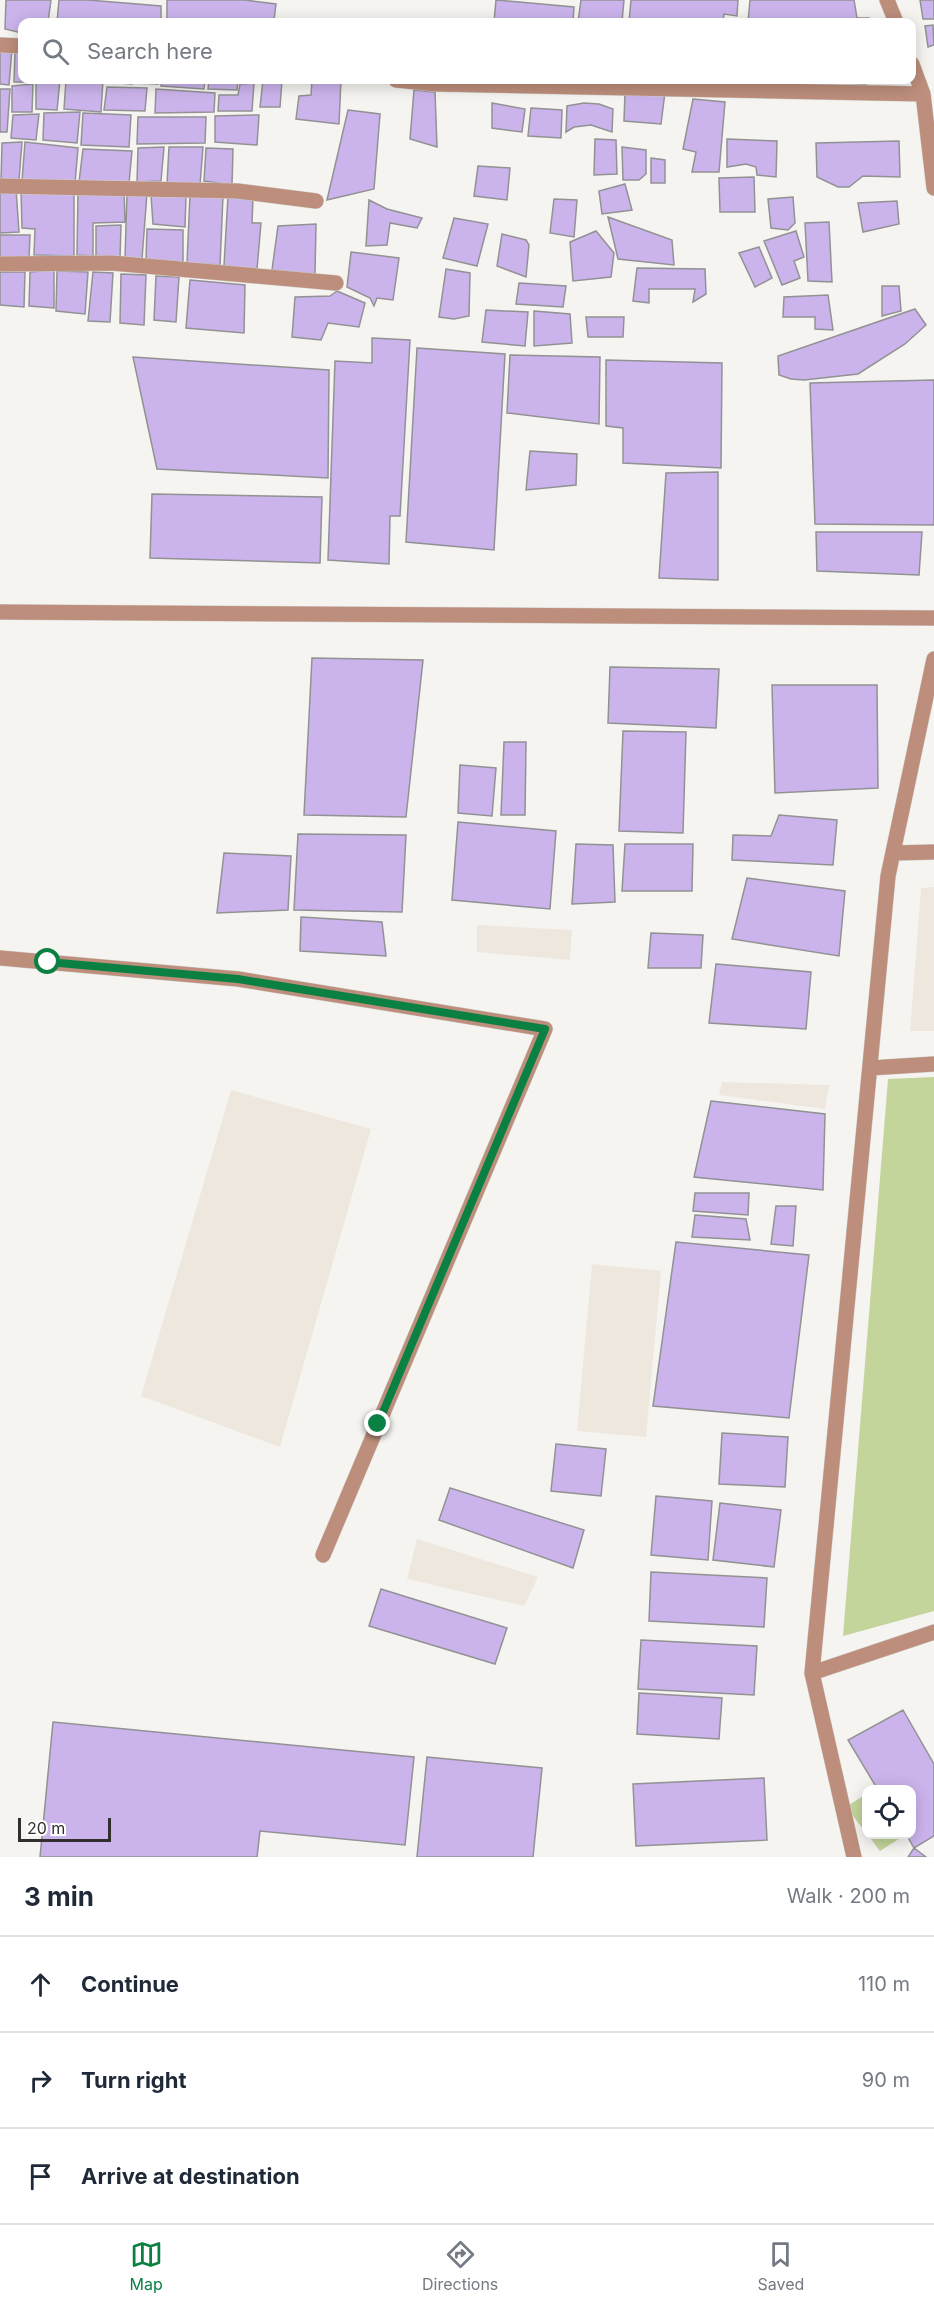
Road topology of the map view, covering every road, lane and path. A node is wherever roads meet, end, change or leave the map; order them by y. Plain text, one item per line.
1 (887, 0) edge
2 (894, 18) edge
3 (0, 45) edge
4 (18, 46) edge
5 (916, 75) edge
6 (436, 84) edge
7 (923, 94) junction
8 (0, 186) edge
9 (934, 188) edge
10 (316, 201) dead end
11 (0, 264) edge
12 (336, 283) dead end
13 (0, 612) edge
14 (934, 618) edge
15 (934, 659) edge
16 (934, 852) edge
17 (893, 853) junction
18 (0, 958) edge
19 (934, 1064) edge
20 (870, 1068) junction
21 (323, 1555) dead end
22 (934, 1632) edge
23 (812, 1673) junction
24 (854, 1857) edge

1 - 2 street
3 - 4 street
5 - 7 street
6 - 7 street
7 - 9 street
8 - 10 street
11 - 12 street
13 - 14 street
15 - 17 street
16 - 17 street
17 - 20 street
18 - 21 street
19 - 20 street
20 - 23 street
22 - 23 street
23 - 24 street

